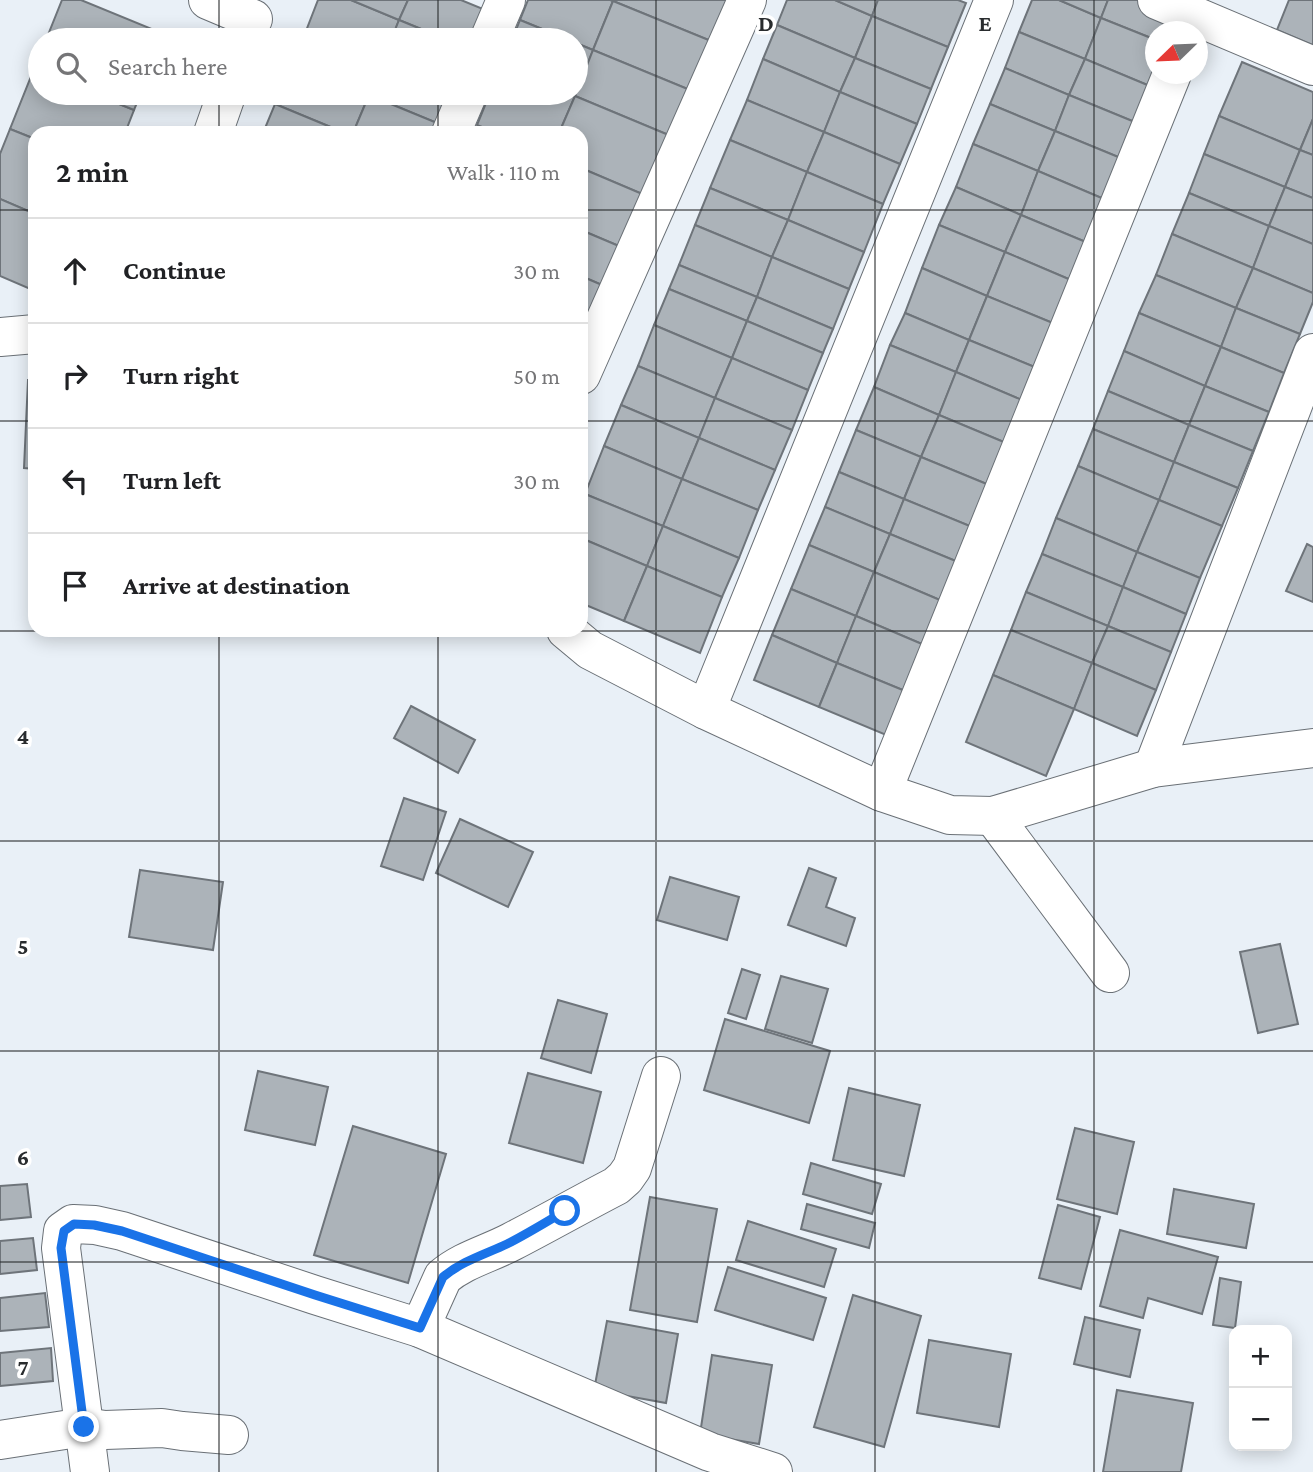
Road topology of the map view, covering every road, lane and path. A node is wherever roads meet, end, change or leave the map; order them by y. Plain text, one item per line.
1 (208, 0) edge
2 (506, 0) edge
3 (747, 0) edge
4 (994, 0) edge
5 (1157, 0) edge
6 (1195, 16) edge
7 (253, 20) edge
8 (494, 28) edge
9 (1313, 66) edge
10 (1168, 84) edge
11 (223, 105) edge
12 (463, 105) edge
13 (215, 126) edge
14 (454, 126) edge
15 (28, 335) edge
16 (0, 337) edge
17 (1313, 353) edge
18 (588, 359) edge
19 (574, 637) edge
20 (706, 710) junction
21 (1313, 748) edge
22 (1153, 768) junction
23 (882, 792) junction
24 (993, 816) junction
25 (1110, 973) dead end
26 (661, 1076) dead end
27 (420, 1328) junction
28 (84, 1427) junction
29 (229, 1435) dead end
30 (0, 1440) edge
31 (90, 1472) edge
32 (773, 1472) edge

1 - 7 street
2 - 8 street
3 - 18 street
4 - 20 street
5 - 6 street
6 - 9 street
10 - 23 street
11 - 13 street
12 - 14 street
15 - 16 street
17 - 22 street
19 - 20 street
20 - 23 street
21 - 22 street
22 - 24 street
23 - 24 street
24 - 25 street
26 - 27 street
27 - 28 street
27 - 32 street
28 - 29 street
28 - 30 street
28 - 31 street

